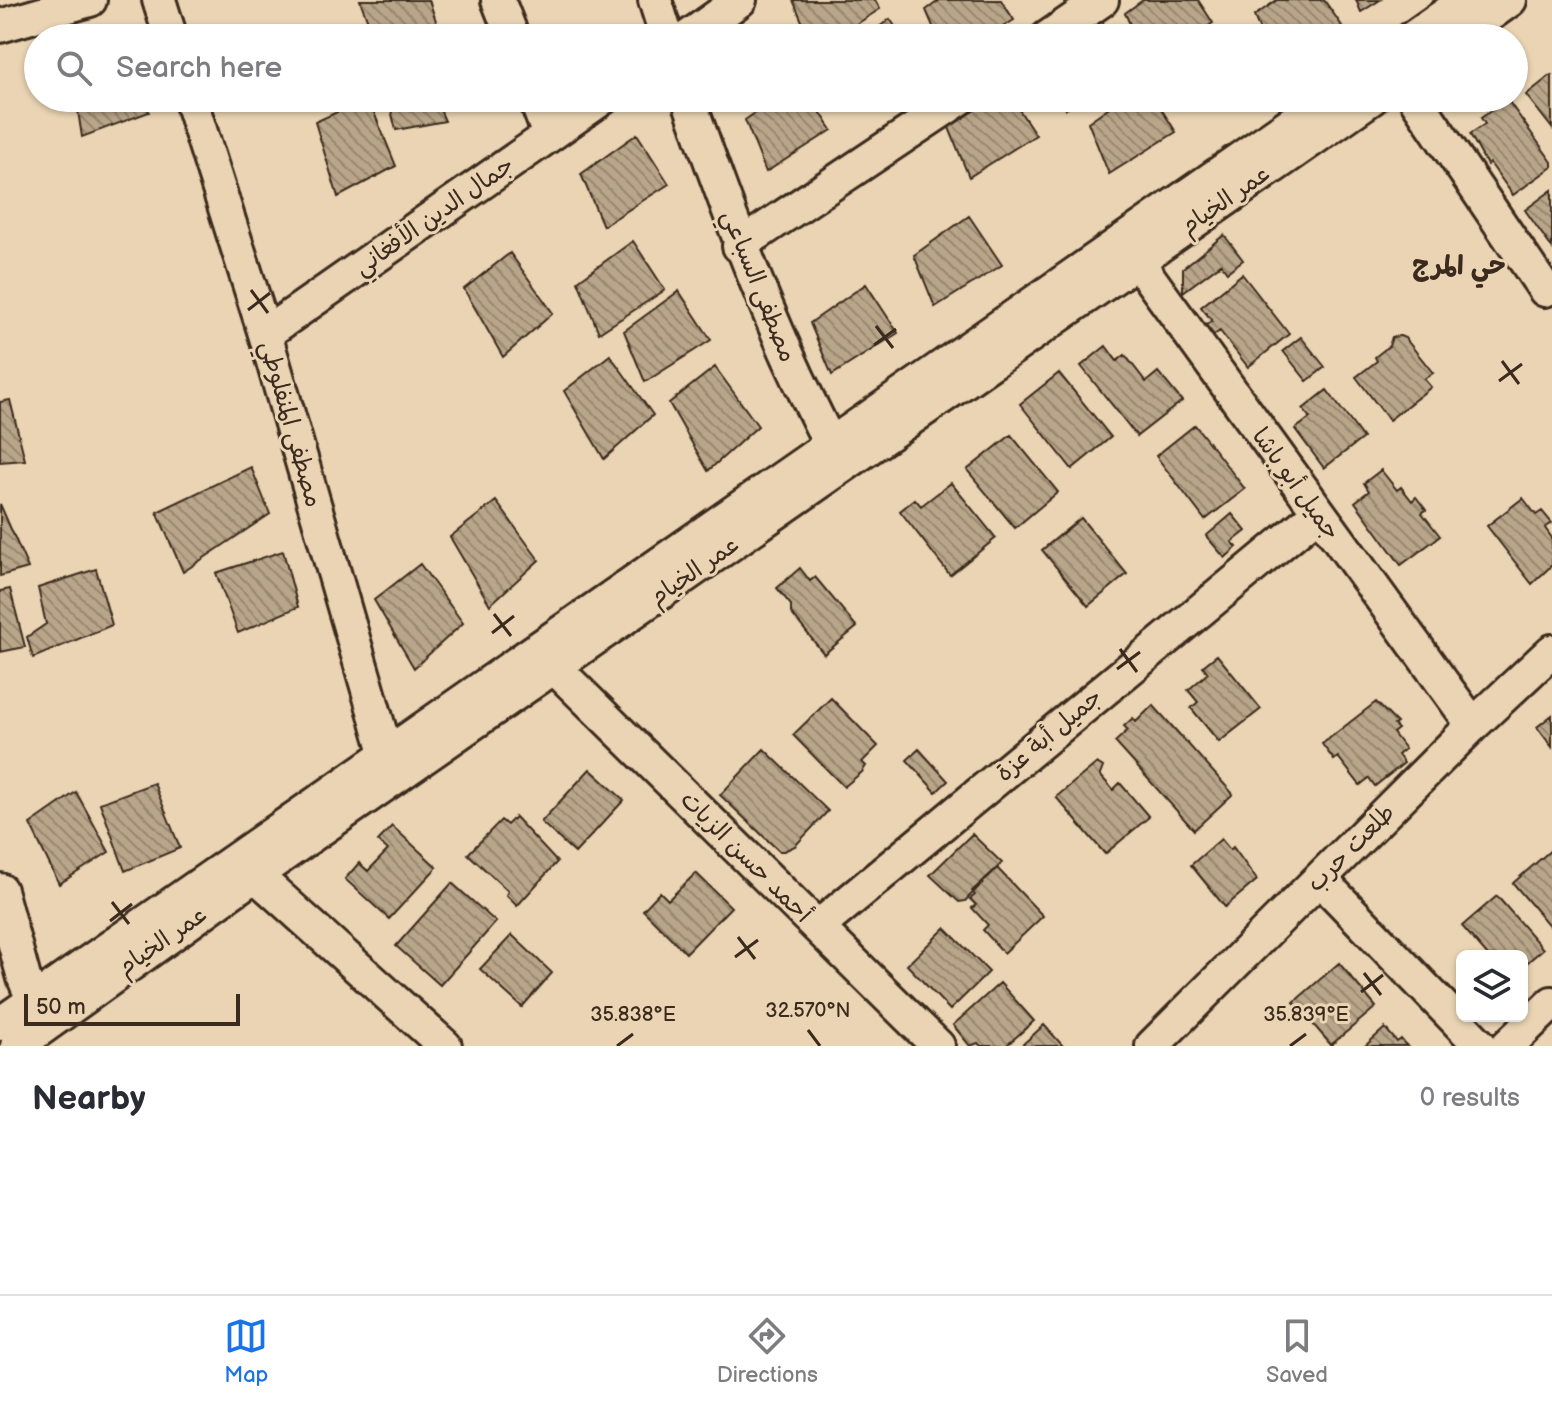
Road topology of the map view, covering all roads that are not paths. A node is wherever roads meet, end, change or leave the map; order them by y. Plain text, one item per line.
1 (90, 0) edge
2 (159, 0) edge
3 (498, 0) edge
4 (655, 0) edge
5 (740, 0) edge
6 (1102, 0) edge
7 (1466, 0) edge
8 (1510, 0) edge
9 (167, 24) edge
10 (507, 24) edge
11 (663, 24) edge
12 (707, 24) edge
13 (1067, 24) edge
14 (1432, 24) edge
15 (1477, 24) edge
16 (0, 26) edge
17 (194, 112) edge
18 (540, 112) edge
19 (583, 112) edge
20 (693, 112) edge
21 (940, 112) edge
22 (1309, 112) edge
23 (1350, 112) edge
24 (1424, 112) edge
25 (549, 135) junction
26 (739, 246) junction
27 (1129, 251) junction
28 (1545, 290) dead end
29 (265, 334) junction
30 (837, 457) junction
31 (1318, 513) junction
32 (1552, 651) edge
33 (554, 667) junction
34 (1473, 725) junction
35 (386, 752) junction
36 (255, 875) junction
37 (1320, 879) junction
38 (0, 890) edge
39 (818, 927) junction
40 (1552, 1003) edge
41 (38, 1014) junction
42 (0, 1024) edge
43 (17, 1046) edge
44 (445, 1046) edge
45 (938, 1046) edge
46 (1152, 1046) edge
47 (1481, 1046) edge
48 (1507, 1046) edge

1 - 16 street
2 - 9 street
3 - 10 street
4 - 11 street
5 - 12 street
6 - 13 street
7 - 14 street
8 - 15 street
17 - 29 street, مصطفى المنفلوطي
18 - 25 street
19 - 25 street, جمال الدين الأفغاني
20 - 26 street, مصطفى السباعي
21 - 26 street
22 - 27 street, عمر الخيام
23 - 27 street, عمر الخيام
24 - 28 street
25 - 29 street, جمال الدين الأفغاني
26 - 30 street, مصطفى السباعي
27 - 30 street, عمر الخيام
27 - 31 street, جميل أبو باشا
29 - 35 street, مصطفى المنفلوطي
30 - 33 street, عمر الخيام
30 - 35 street, عمر الخيام
31 - 34 street, جميل أبو باشا
31 - 39 street, جميل أبة عزة
32 - 34 street, طلعت حرب
33 - 36 street, عمر الخيام
33 - 39 street, أحمد حسن الزيات
34 - 37 street, طلعت حرب
35 - 41 street, عمر الخيام
36 - 41 street, عمر الخيام
36 - 44 street
37 - 46 street, طلعت حرب
37 - 47 street
38 - 41 street
39 - 45 street, أحمد حسن الزيات
40 - 48 street
41 - 42 street, عمر الخيام
41 - 43 street, عمر الخيام

